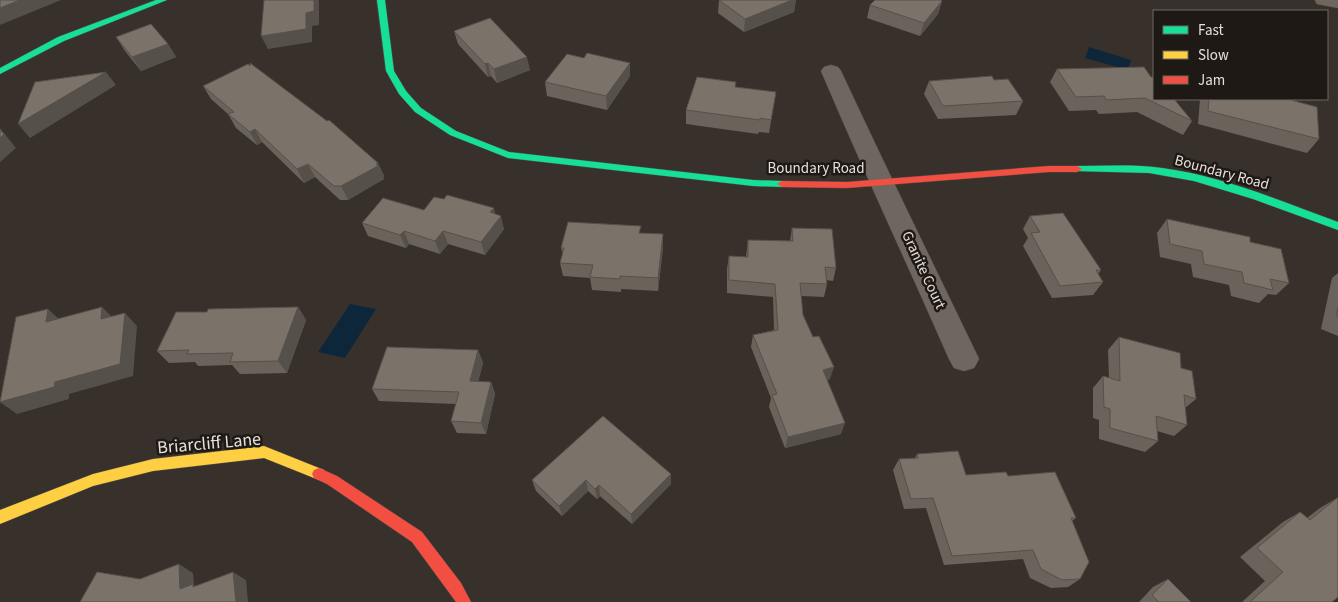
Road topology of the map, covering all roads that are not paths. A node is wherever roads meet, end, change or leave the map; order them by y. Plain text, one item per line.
1 (163, 0) edge
2 (381, 0) edge
3 (1324, 0) edge
4 (1338, 2) edge
5 (0, 71) edge
6 (831, 71) dead end
7 (880, 182) junction
8 (1338, 226) edge
9 (964, 359) dead end
10 (0, 517) edge
11 (464, 602) edge

1 - 5 street
2 - 7 street, Boundary Road
3 - 4 street
6 - 7 street, Granite Court
7 - 8 street, Boundary Road
7 - 9 street, Granite Court
10 - 11 street, Briarcliff Lane

